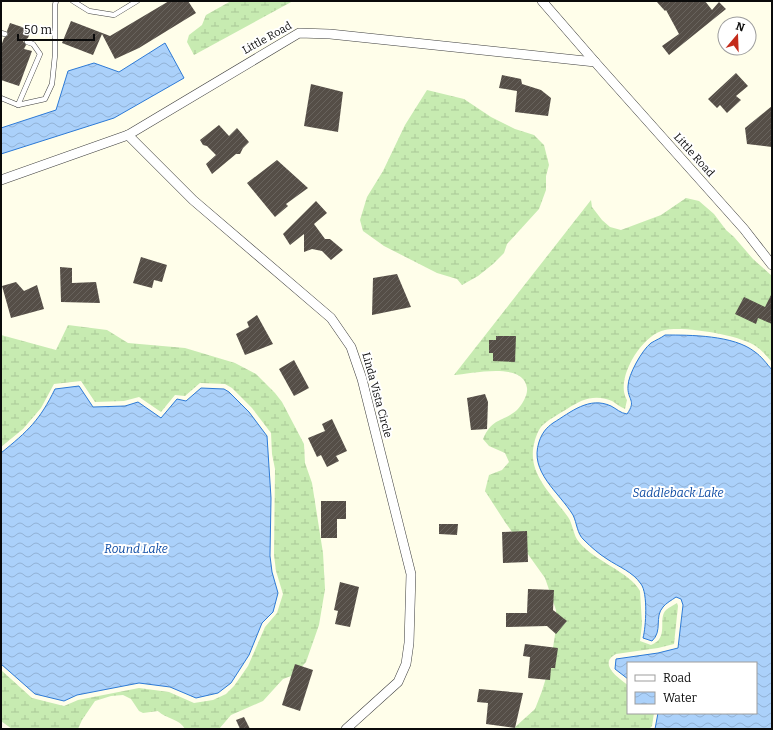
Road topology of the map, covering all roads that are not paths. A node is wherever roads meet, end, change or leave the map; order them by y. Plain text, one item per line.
1 (56, 1) edge
2 (73, 1) edge
3 (137, 1) edge
4 (542, 1) edge
5 (82, 3) edge
6 (27, 42) dead end
7 (595, 62) junction
8 (1, 98) edge
9 (18, 105) junction
10 (128, 135) junction
11 (1, 180) edge
12 (772, 266) edge
13 (346, 729) edge

1 - 9 lane
2 - 5 lane
3 - 5 lane
4 - 7 street, Little Road
6 - 9 lane
7 - 10 street, Little Road
7 - 12 street, Little Road
8 - 9 lane
10 - 11 street, Little Road
10 - 13 street, Linda Vista Circle

